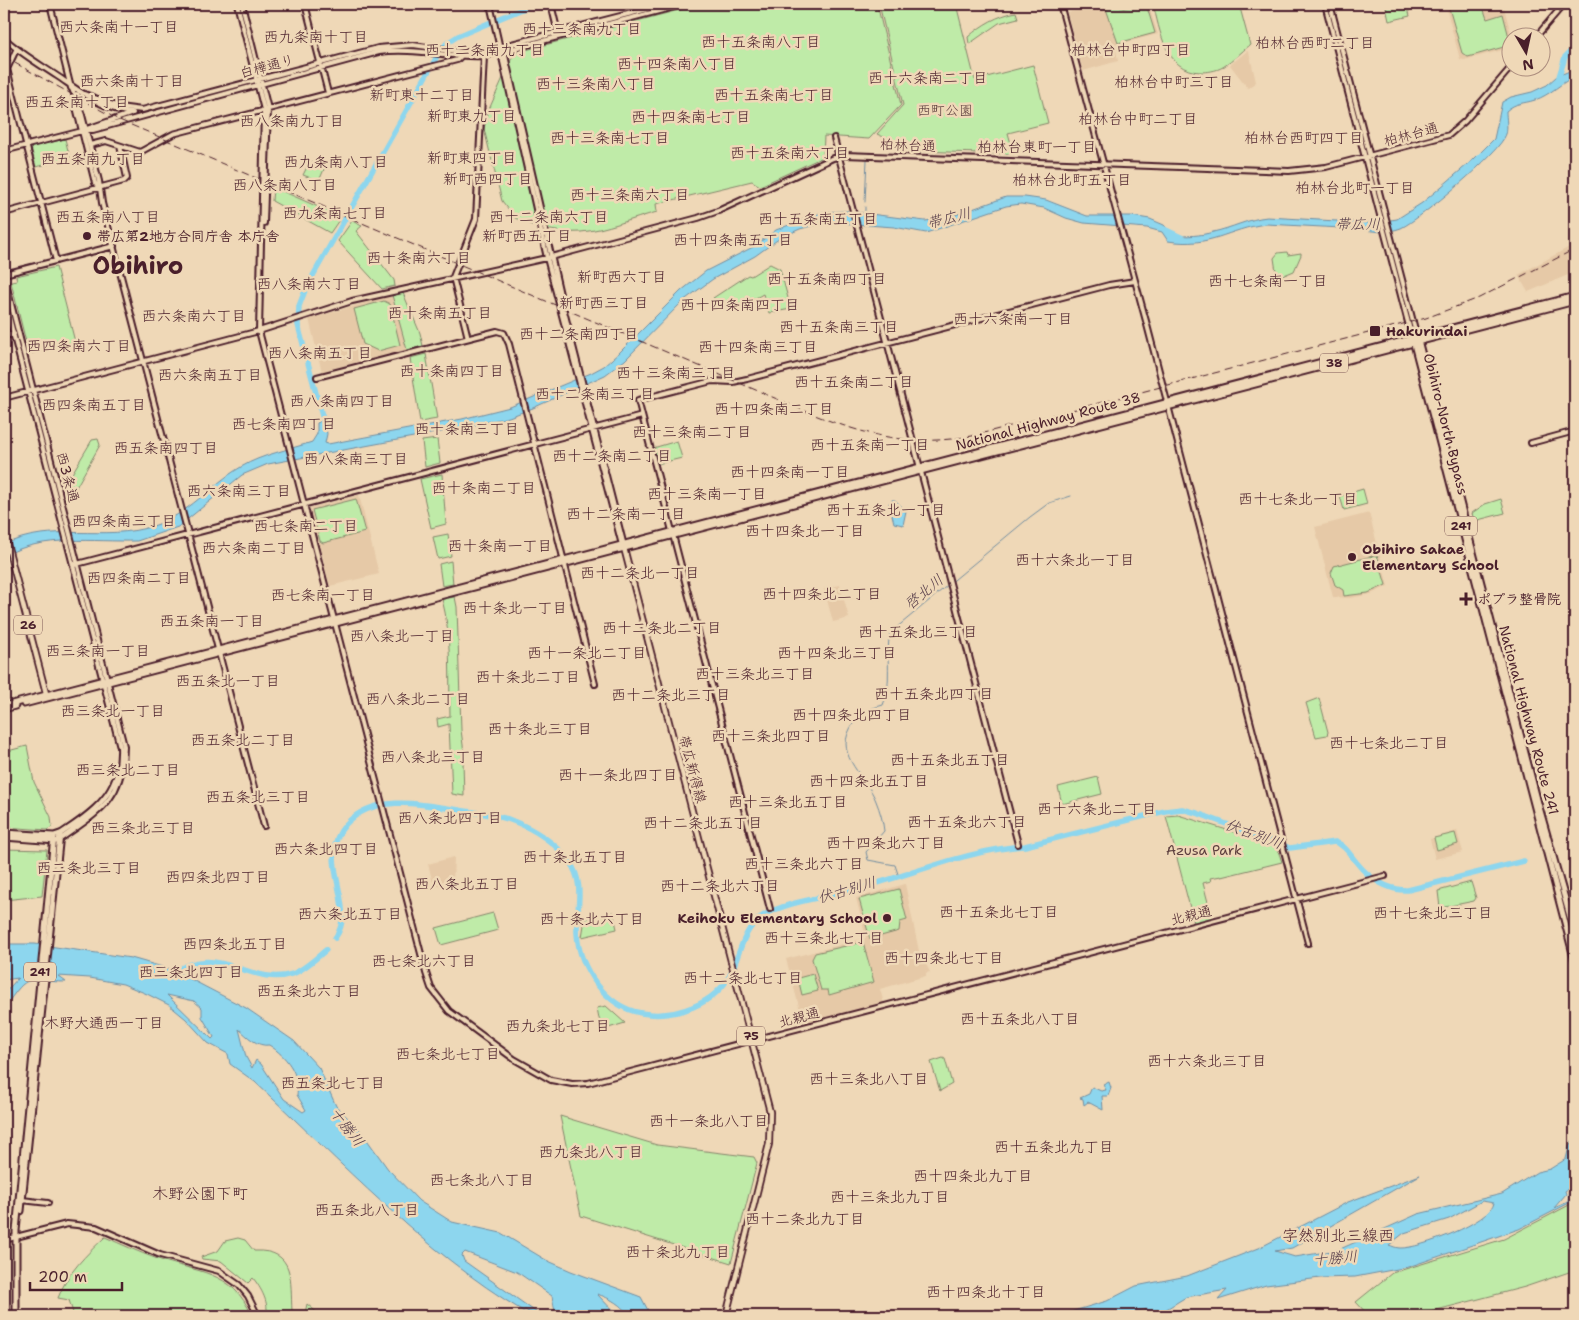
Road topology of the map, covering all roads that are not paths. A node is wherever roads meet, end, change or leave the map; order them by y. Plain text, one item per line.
1 (50, 4) edge
2 (237, 4) edge
3 (242, 4) edge
4 (305, 4) edge
5 (490, 4) edge
6 (551, 4) edge
7 (667, 4) edge
8 (686, 4) edge
9 (1060, 4) edge
10 (1325, 4) edge
11 (1330, 4) edge
12 (1564, 4) edge
13 (1544, 28) edge
14 (559, 34) junction
15 (4, 38) edge
16 (16, 50) junction
17 (502, 50) junction
18 (435, 51) junction
19 (461, 55) junction
20 (484, 56) junction
21 (321, 65) junction
22 (1502, 78) edge
23 (260, 82) junction
24 (71, 86) junction
25 (80, 92) junction
26 (328, 93) junction
27 (266, 109) junction
28 (142, 110) junction
29 (133, 113) junction
30 (84, 130) junction
31 (834, 138) dead end
32 (26, 145) junction
33 (90, 145) junction
34 (120, 146) junction
35 (4, 151) edge
36 (838, 157) junction
37 (1368, 157) junction
38 (1102, 164) junction
39 (99, 188) junction
40 (41, 203) junction
41 (4, 213) edge
42 (114, 246) junction
43 (549, 257) junction
44 (56, 261) junction
45 (4, 275) edge
46 (453, 277) junction
47 (1135, 281) junction
48 (1575, 296) edge
49 (4, 298) edge
50 (1575, 300) edge
51 (259, 331) junction
52 (18, 333) junction
53 (13, 334) junction
54 (4, 336) edge
55 (468, 338) junction
56 (1415, 340) junction
57 (887, 343) junction
58 (144, 361) junction
59 (317, 377) dead end
60 (34, 390) junction
61 (28, 391) junction
62 (4, 398) edge
63 (1167, 404) junction
64 (642, 416) junction
65 (593, 429) junction
66 (1575, 431) edge
67 (1531, 443) dead end
68 (534, 444) junction
69 (920, 468) junction
70 (304, 504) junction
71 (4, 532) edge
72 (672, 533) junction
73 (188, 534) junction
74 (623, 545) junction
75 (565, 561) junction
76 (78, 563) junction
77 (73, 565) junction
78 (334, 621) junction
79 (219, 651) junction
80 (106, 681) junction
81 (595, 684) dead end
82 (46, 696) junction
83 (4, 707) edge
84 (264, 826) dead end
85 (4, 833) edge
86 (4, 837) edge
87 (57, 838) junction
88 (1018, 844) dead end
89 (55, 857) junction
90 (1386, 876) dead end
91 (1296, 900) junction
92 (770, 908) dead end
93 (1575, 934) edge
94 (1308, 944) dead end
95 (1575, 961) edge
96 (752, 1041) junction
97 (22, 1200) junction
98 (48, 1203) dead end
99 (17, 1236) junction
100 (4, 1240) edge
101 (16, 1316) edge
102 (258, 1316) edge
103 (726, 1316) edge

1 - 24 street
2 - 23 street
3 - 23 street
4 - 21 street
5 - 17 street
6 - 14 street
7 - 14 street, 白樺通り
8 - 14 street, 白樺通り
9 - 38 street
10 - 37 street
11 - 37 street
12 - 13 street
14 - 17 street, 白樺通り
15 - 16 street, 白樺通り
16 - 24 street, 白樺通り
16 - 32 street
17 - 19 street, 白樺通り
17 - 20 street, 白樺通り
17 - 43 street
18 - 19 street, 白樺通り
18 - 19 street, 白樺通り
18 - 21 street, 白樺通り
19 - 20 street, 白樺通り
19 - 26 street
20 - 46 street
21 - 23 street, 白樺通り
21 - 26 street
22 - 37 street, 柏林台通
23 - 27 street, 北親通
23 - 28 street, 白樺通り
23 - 30 street
24 - 25 street, 白樺通り
24 - 30 street
25 - 28 street, 白樺通り
25 - 29 street, 白樺通り
26 - 27 street
27 - 34 street
27 - 51 street, 北親通
28 - 29 street
29 - 30 street
30 - 32 street
30 - 33 street
30 - 39 street
31 - 36 street
32 - 35 street
32 - 40 street
33 - 34 street
33 - 39 street
34 - 39 street
36 - 38 street, 柏林台通
36 - 43 street, 柏林台通
36 - 57 street
37 - 38 street, 柏林台通
37 - 56 street
38 - 47 street
39 - 40 street
39 - 42 street
40 - 41 street
40 - 44 street
42 - 44 street
42 - 58 street
43 - 46 street, 柏林台通
43 - 65 street
44 - 45 street
45 - 52 street, 西3条通
46 - 51 street, 柏林台通
46 - 55 street
47 - 57 street
47 - 63 street
48 - 56 highway, National Highway Route 38 / 38
49 - 53 street, 西3条通
50 - 56 highway, National Highway Route 38 / 38
51 - 58 street, 柏林台通
51 - 70 street, 北親通
52 - 53 street
52 - 60 street, 西3条通
53 - 54 street
53 - 61 street, 西3条通
55 - 59 street
55 - 68 street
56 - 63 highway, National Highway Route 38 / 38
56 - 93 highway, National Highway Route 241 / 241
56 - 95 highway, Obihiro-North Bypass / 241
57 - 64 street
57 - 69 street
58 - 60 street, 柏林台通
58 - 73 street
60 - 61 street, 柏林台通
60 - 76 street, 西3条通
61 - 62 street, 柏林台通
61 - 77 street, 西3条通
63 - 69 highway, National Highway Route 38 / 38
63 - 91 street
64 - 65 street
64 - 72 street
65 - 68 street
65 - 74 street
66 - 67 street
68 - 70 street
68 - 75 street
69 - 72 highway, National Highway Route 38 / 38
69 - 88 street
70 - 73 street
70 - 78 street, 北親通
71 - 82 main road, 26
72 - 74 highway, National Highway Route 38 / 38
72 - 92 street
73 - 76 street
73 - 79 street
74 - 75 highway, National Highway Route 38 / 38
74 - 96 main road, 帯広新得線 / 75
75 - 78 highway, National Highway Route 38 / 38
75 - 81 street
76 - 77 street
76 - 80 street, 西3条通
77 - 80 street, 西3条通
78 - 79 highway, National Highway Route 38 / 38
78 - 96 street, 北親通
79 - 80 highway, National Highway Route 38 / 38
79 - 84 street
80 - 82 highway, National Highway Route 38 / 38
80 - 87 street, 西3条通
80 - 87 street, 西3条通
82 - 83 highway, National Highway Route 38 / 38
85 - 87 highway
86 - 87 highway
87 - 89 highway, 241
89 - 97 highway, 241
89 - 99 highway, 241
90 - 91 street, 北親通
91 - 94 street
91 - 96 street, 北親通
96 - 103 main road, 帯広新得線 / 75
97 - 98 street
97 - 99 highway, 241
99 - 100 street
99 - 101 highway, 241
99 - 102 street

